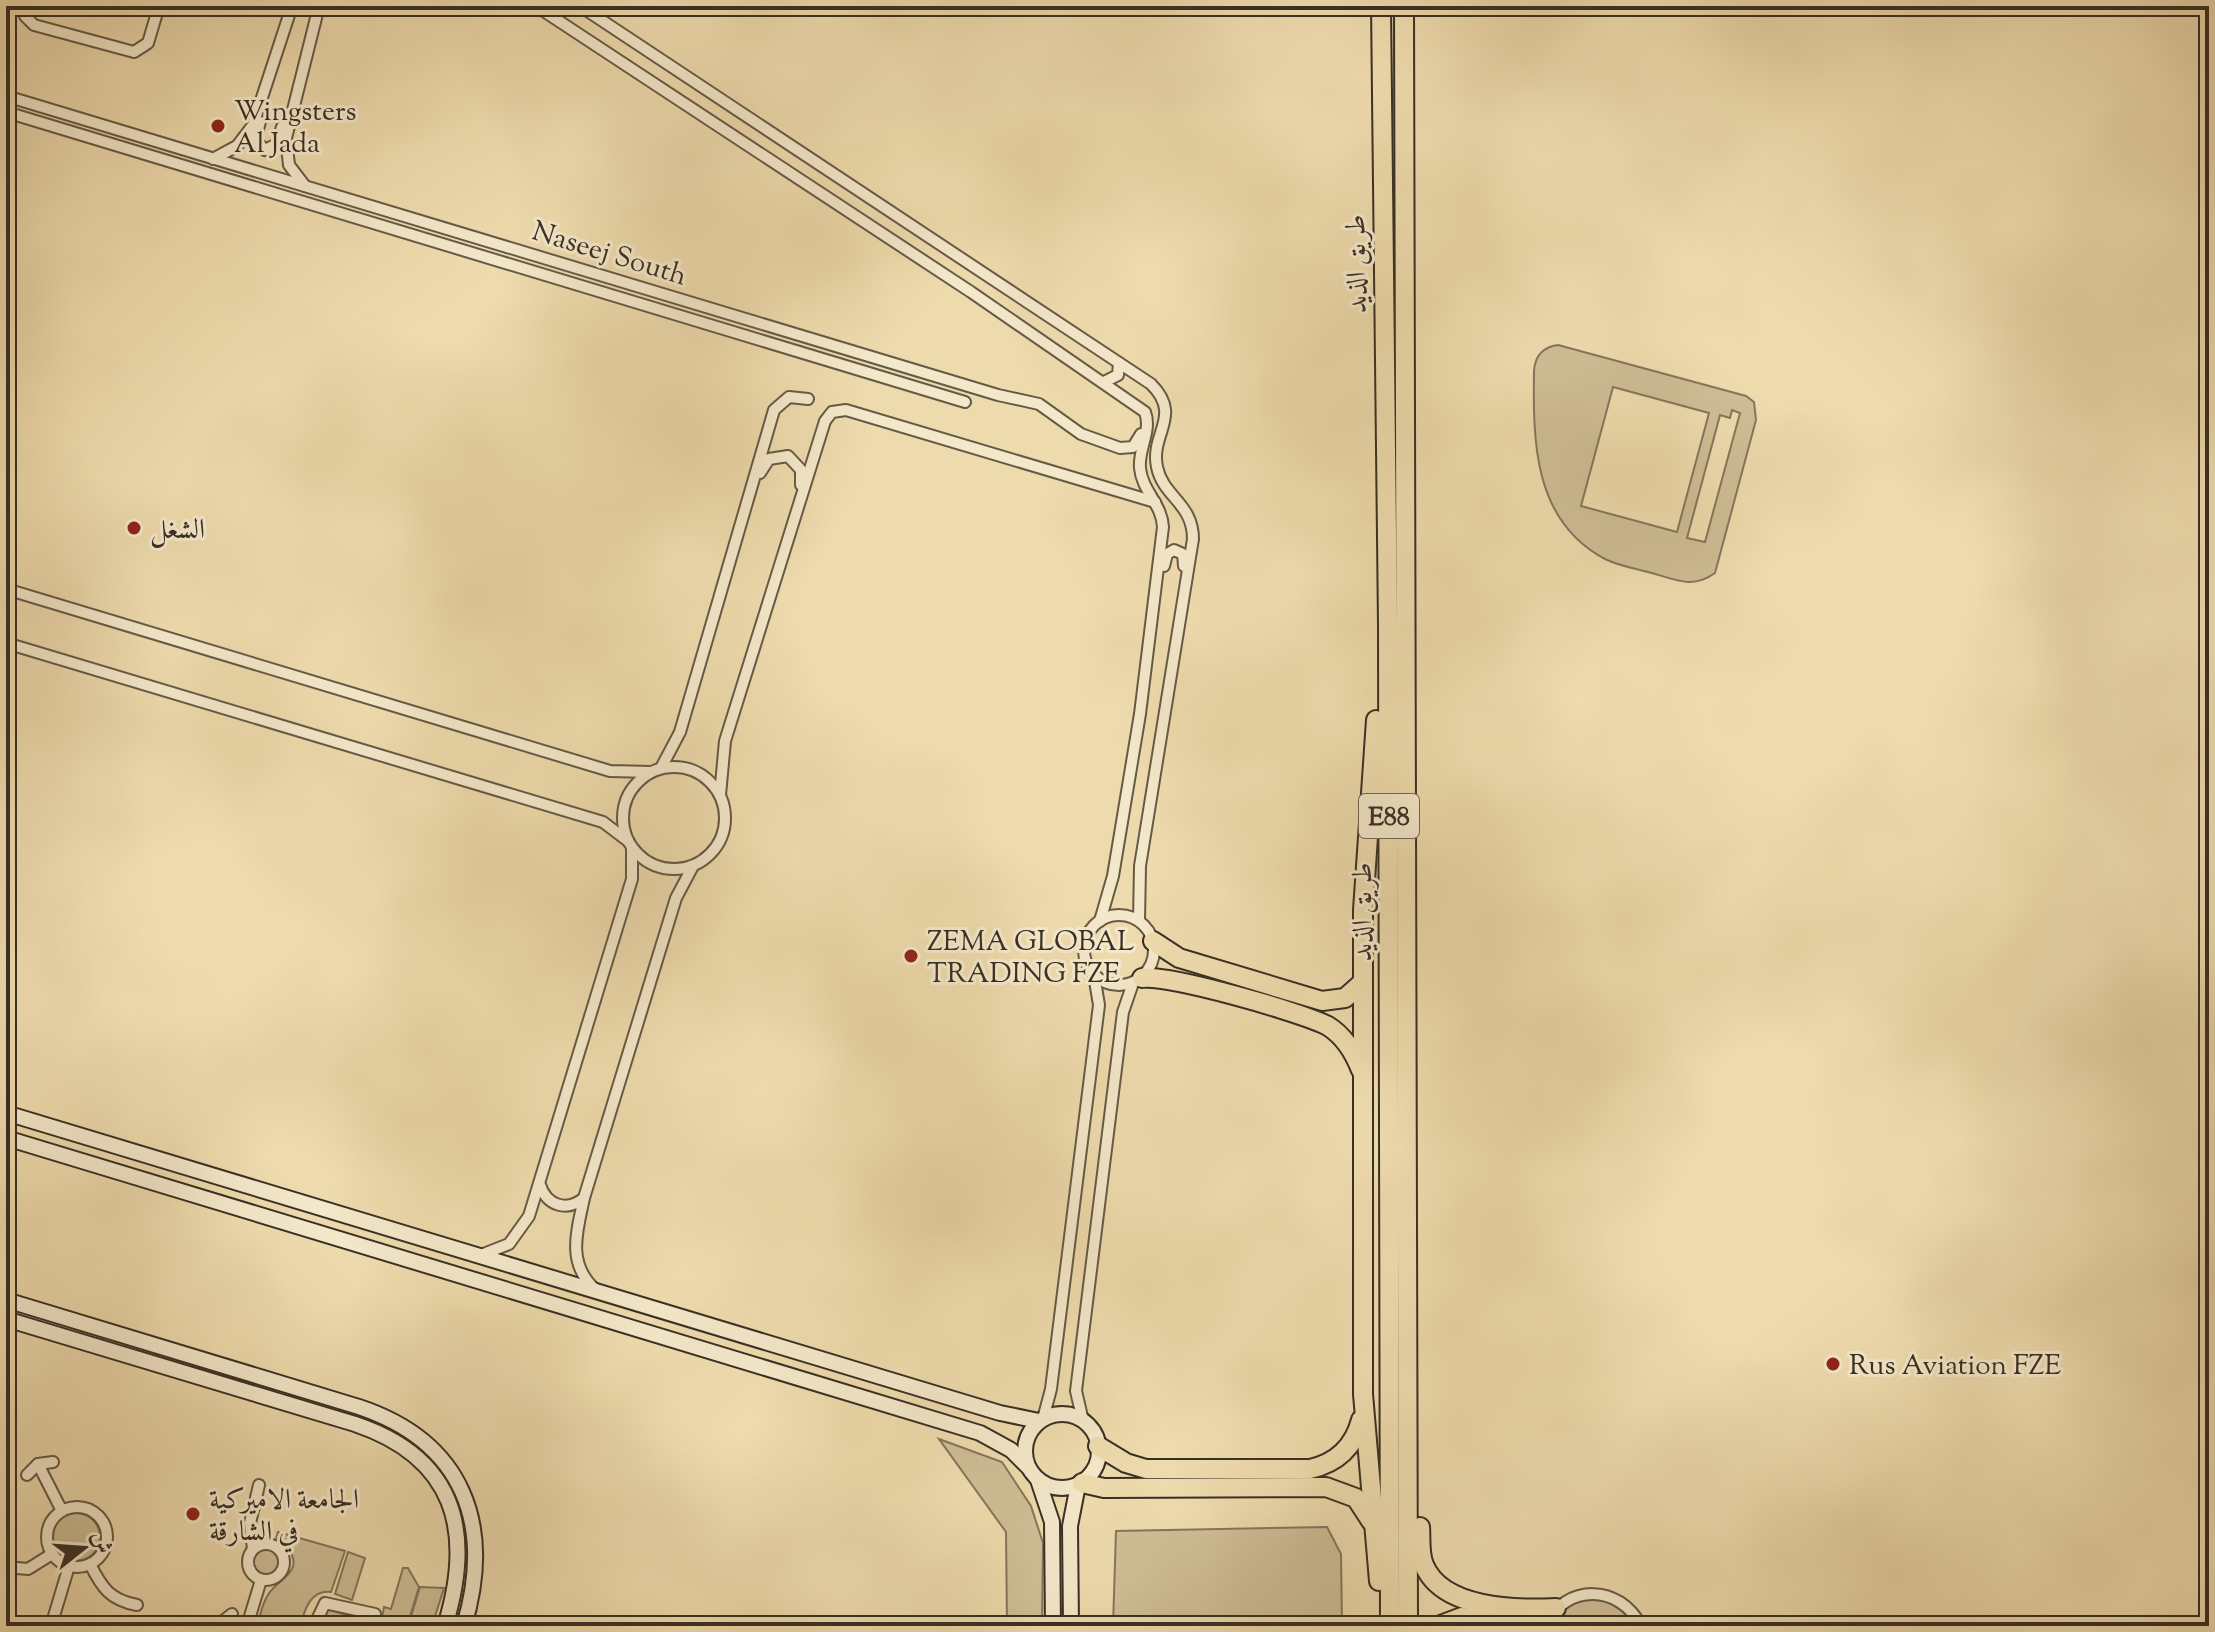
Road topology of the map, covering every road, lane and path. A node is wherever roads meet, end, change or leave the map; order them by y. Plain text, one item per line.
1 (24, 6) edge
2 (159, 6) edge
3 (292, 6) edge
4 (319, 6) edge
5 (536, 6) edge
6 (580, 6) edge
7 (1381, 6) edge
8 (1404, 6) edge
9 (6, 96) edge
10 (295, 102) junction
11 (261, 105) junction
12 (6, 112) edge
13 (213, 159) junction
14 (306, 188) junction
15 (1119, 363) junction
16 (1104, 382) junction
17 (1123, 395) junction
18 (808, 399) dead end
19 (965, 402) dead end
20 (750, 492) junction
21 (1156, 503) junction
22 (798, 510) junction
23 (6, 589) edge
24 (1156, 589) junction
25 (1185, 596) junction
26 (1388, 625) junction
27 (6, 643) edge
28 (656, 770) junction
29 (720, 795) junction
30 (630, 844) junction
31 (693, 866) junction
32 (1100, 921) junction
33 (1139, 921) junction
34 (1153, 941) junction
35 (1094, 975) junction
36 (1138, 980) junction
37 (1363, 982) junction
38 (1363, 1075) junction
39 (6, 1113) edge
40 (6, 1138) edge
41 (540, 1185) junction
42 (584, 1198) junction
43 (478, 1255) junction
44 (598, 1291) junction
45 (6, 1300) edge
46 (6, 1319) edge
47 (1363, 1394) junction
48 (1041, 1420) junction
49 (1408, 1420) junction
50 (1083, 1421) junction
51 (1098, 1446) junction
52 (53, 1462) dead end
53 (38, 1464) junction
54 (1028, 1467) junction
55 (27, 1475) dead end
56 (1038, 1479) junction
57 (1080, 1484) junction
58 (259, 1485) dead end
59 (62, 1511) junction
60 (1374, 1528) junction
61 (253, 1549) junction
62 (52, 1554) junction
63 (90, 1564) junction
64 (69, 1566) junction
65 (6, 1567) edge
66 (261, 1580) junction
67 (137, 1605) dead end
68 (1556, 1608) junction
69 (232, 1614) dead end
70 (375, 1614) dead end
71 (1494, 1624) edge
72 (51, 1626) edge
73 (217, 1626) edge
74 (247, 1626) edge
75 (314, 1626) edge
76 (445, 1626) edge
77 (464, 1626) edge
78 (1053, 1626) edge
79 (1071, 1626) edge
80 (1388, 1626) edge
81 (1408, 1626) edge
82 (1438, 1626) edge
83 (1544, 1626) edge
84 (1641, 1626) edge

1 - 2 street
3 - 11 street
4 - 10 street
5 - 16 street
6 - 15 street
7 - 26 highway, طريق الذيد / E88
8 - 49 highway, طريق الذيد / E88
9 - 13 street, Naseej South
10 - 11 street
10 - 14 street
11 - 13 street
12 - 19 street
13 - 14 street, Naseej South
14 - 17 street, Naseej South
15 - 16 street
15 - 25 street
16 - 17 street
17 - 21 street
18 - 20 street
20 - 22 street
20 - 28 street
21 - 22 street
21 - 24 street
22 - 29 street
23 - 28 street
24 - 25 street
24 - 32 street
25 - 33 street
26 - 37 highway
26 - 80 highway, طريق الذيد / E88
27 - 30 street
28 - 29 street
28 - 30 street
29 - 31 street
30 - 31 street
30 - 41 street
31 - 42 street
32 - 33 street
32 - 35 street
33 - 34 street
34 - 36 street
34 - 37 highway
35 - 36 street
35 - 48 street
36 - 38 highway
36 - 50 street
37 - 38 highway
38 - 47 highway
39 - 43 street
40 - 54 street
41 - 42 street
41 - 43 street
42 - 44 street
43 - 44 street
44 - 48 street
45 - 77 street
46 - 76 street
47 - 51 highway
47 - 60 highway
48 - 50 street
48 - 54 street
49 - 68 highway
49 - 81 highway, طريق الذيد / E88
50 - 51 street
51 - 57 street
52 - 53 street
53 - 55 street
53 - 59 street
54 - 56 street
56 - 57 street
56 - 78 street
57 - 60 highway
57 - 79 street
58 - 61 street
59 - 62 street
59 - 63 street
60 - 80 highway
61 - 66 street
61 - 66 street
62 - 64 street
62 - 65 street
63 - 64 street
63 - 67 street
64 - 72 street
66 - 74 street
68 - 83 street
68 - 84 street
69 - 73 street
70 - 75 street
71 - 82 highway

